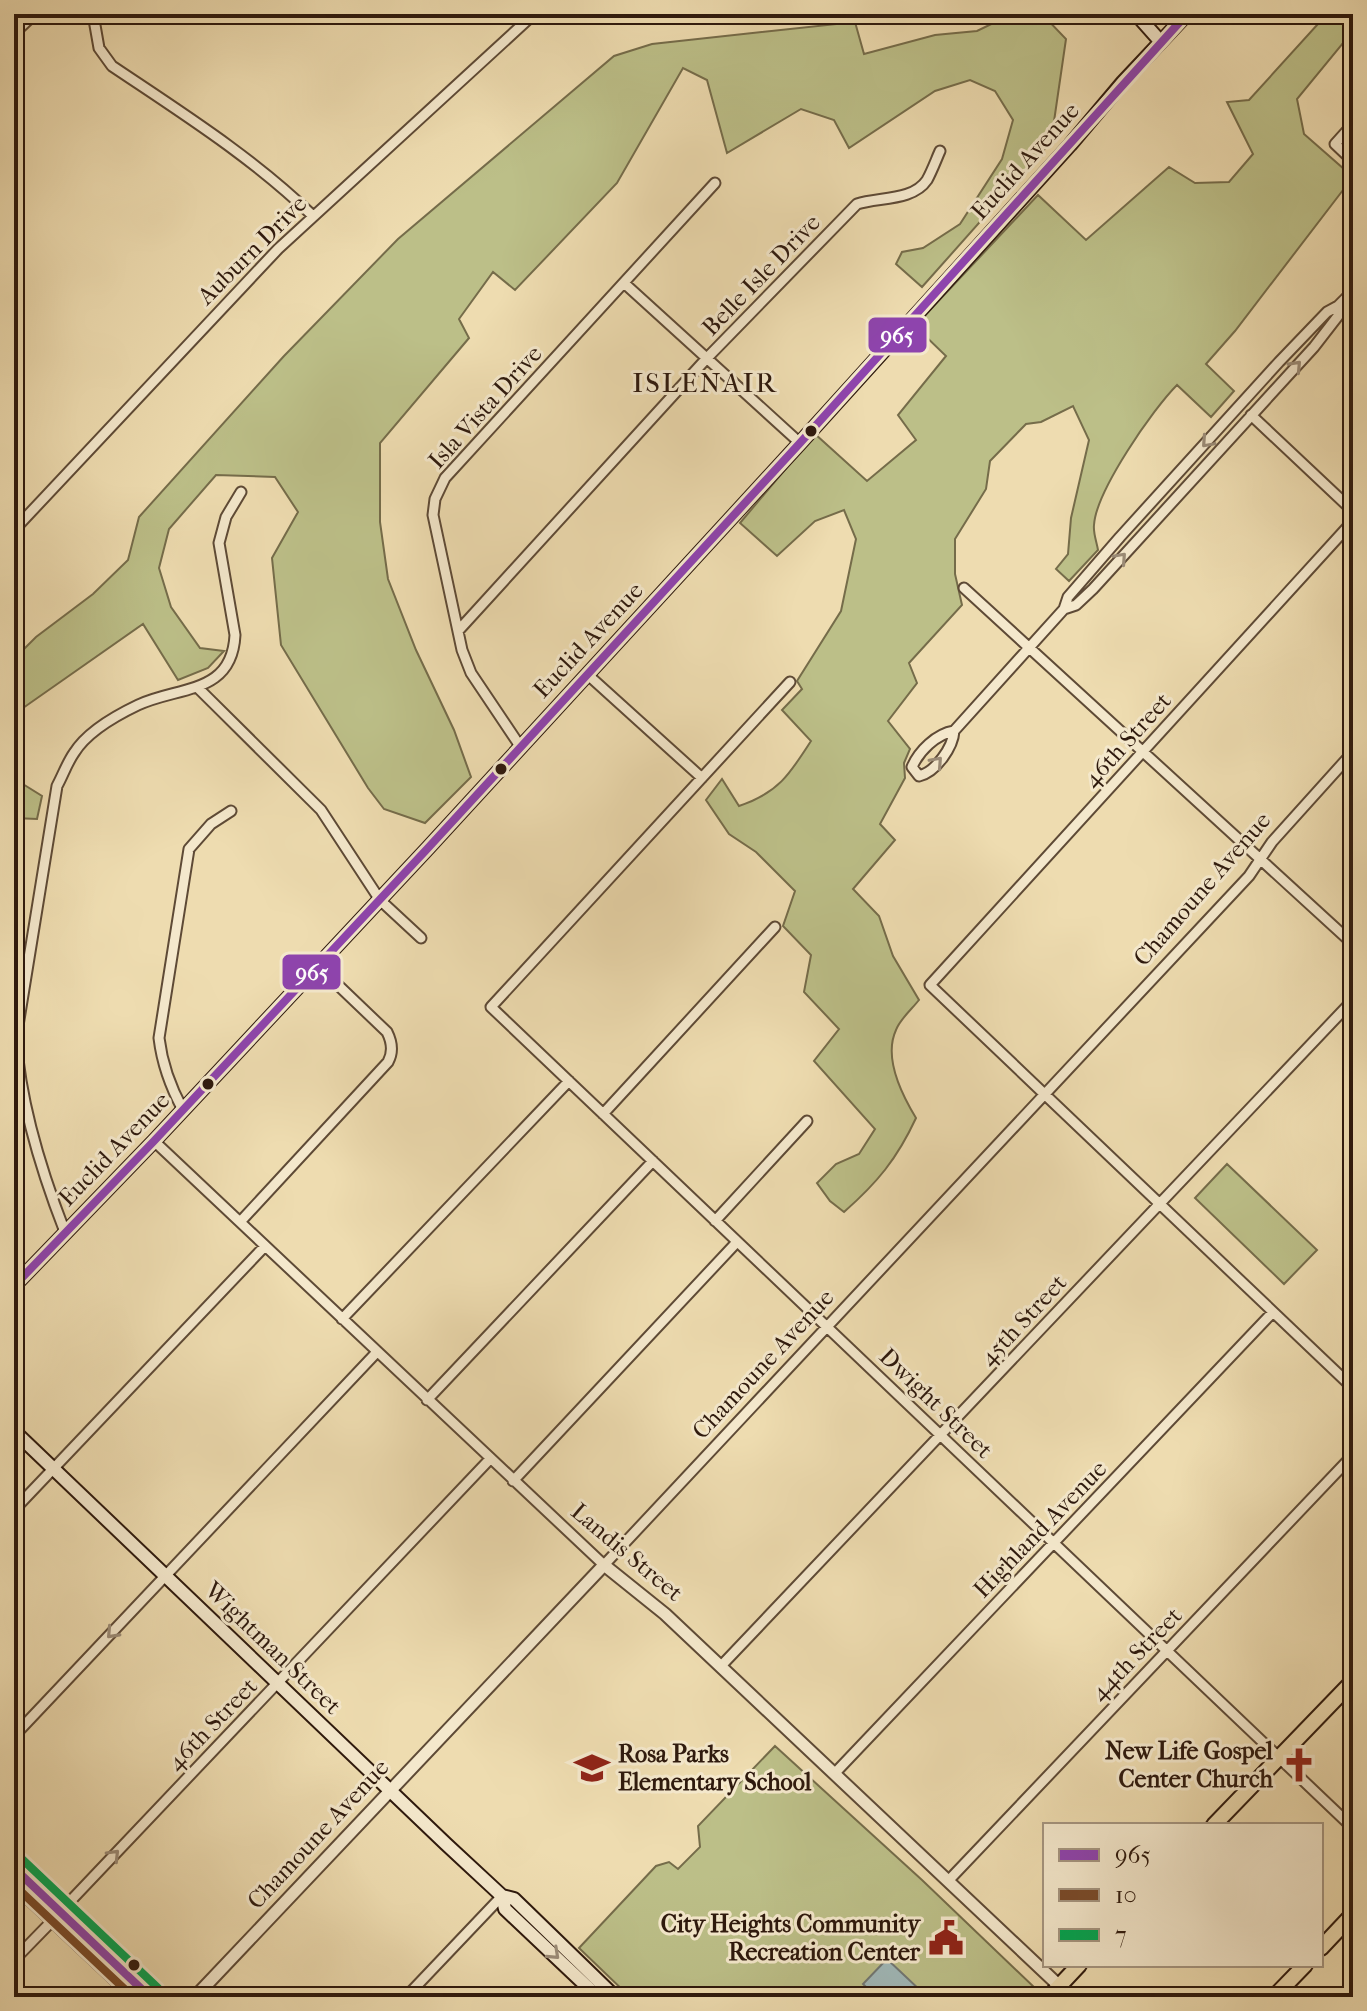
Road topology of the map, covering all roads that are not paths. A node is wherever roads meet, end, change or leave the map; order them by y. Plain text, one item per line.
1 (33, 14) edge
2 (93, 14) edge
3 (534, 14) edge
4 (1136, 14) edge
5 (1187, 14) edge
6 (14, 32) edge
7 (1160, 41) junction
8 (1353, 124) edge
9 (940, 151) dead end
10 (1353, 161) edge
11 (715, 183) dead end
12 (313, 216) junction
13 (624, 283) junction
14 (1353, 291) edge
15 (1338, 306) junction
16 (707, 358) junction
17 (1251, 415) junction
18 (800, 443) junction
19 (241, 492) dead end
20 (1353, 511) edge
21 (1353, 521) edge
22 (14, 530) edge
23 (964, 588) dead end
24 (1064, 609) junction
25 (458, 631) junction
26 (1029, 648) junction
27 (587, 674) junction
28 (790, 682) dead end
29 (198, 688) junction
30 (954, 731) junction
31 (520, 746) junction
32 (1143, 752) junction
33 (1353, 752) edge
34 (702, 778) junction
35 (231, 811) dead end
36 (1259, 858) junction
37 (380, 900) junction
38 (775, 927) dead end
39 (421, 938) dead end
40 (1353, 944) edge
41 (318, 966) junction
42 (1353, 1000) edge
43 (569, 1081) junction
44 (1045, 1094) junction
45 (183, 1110) junction
46 (603, 1114) junction
47 (807, 1121) dead end
48 (154, 1141) junction
49 (653, 1161) junction
50 (1160, 1204) junction
51 (715, 1221) junction
52 (240, 1222) junction
53 (65, 1232) junction
54 (737, 1242) junction
55 (265, 1246) junction
56 (14, 1286) edge
57 (1273, 1312) junction
58 (342, 1319) junction
59 (828, 1328) junction
60 (377, 1352) junction
61 (1353, 1388) edge
62 (427, 1400) junction
63 (14, 1431) edge
64 (941, 1436) junction
65 (1353, 1455) edge
66 (490, 1459) junction
67 (53, 1469) junction
68 (513, 1481) junction
69 (14, 1510) edge
70 (1054, 1543) junction
71 (604, 1565) junction
72 (165, 1576) junction
73 (1167, 1651) junction
74 (721, 1666) junction
75 (1353, 1681) edge
76 (278, 1684) junction
77 (14, 1736) edge
78 (1279, 1758) junction
79 (835, 1773) junction
80 (389, 1790) junction
81 (1216, 1823) edge
82 (1353, 1828) edge
83 (14, 1868) edge
84 (949, 1880) junction
85 (14, 1881) edge
86 (502, 1896) junction
87 (1353, 1914) edge
88 (56, 1916) junction
89 (1323, 1946) edge
90 (14, 1960) edge
91 (1078, 1967) edge
92 (1303, 1967) edge
93 (1060, 1993) edge
94 (136, 1997) edge
95 (150, 1997) edge
96 (195, 1997) edge
97 (406, 1997) edge
98 (598, 1997) edge
99 (615, 1997) edge
100 (1274, 1997) edge

1 - 6 street
2 - 12 street
3 - 12 street, Auburn Drive
4 - 7 main road
5 - 7 main road, Euclid Avenue
7 - 18 main road, Euclid Avenue
8 - 10 street
9 - 16 street, Belle Isle Drive
11 - 13 street, Isla Vista Drive
12 - 22 street, Auburn Drive
13 - 16 street
13 - 25 street, Isla Vista Drive
14 - 15 street
17 -> 15 street
15 -> 24 street
16 - 18 street
16 - 25 street, Belle Isle Drive
17 - 20 street
24 -> 17 street
18 - 27 main road, Euclid Avenue
19 - 29 street
21 - 32 street, 46th Street
23 - 26 street
24 - 26 street
25 - 31 street, Isla Vista Drive
26 - 30 street
26 - 32 street
27 - 31 main road, Euclid Avenue
27 - 34 street
28 - 34 street
29 - 37 street
29 - 53 street
30 -> 30 street
31 - 37 main road, Euclid Avenue
32 - 36 street
32 - 44 street, 46th Street
33 - 36 street, Chamoune Avenue
34 - 43 street, Dwight Street
35 - 45 street
36 - 40 street
36 - 44 street, Chamoune Avenue
37 - 39 street
37 - 41 main road, Euclid Avenue
38 - 46 street
41 - 45 main road, Euclid Avenue
41 - 52 street
42 - 50 street, 45th Street
43 - 46 street, Dwight Street
43 - 58 street
44 - 50 street
44 - 59 street, Chamoune Avenue
45 - 48 main road, Euclid Avenue
46 - 49 street, Dwight Street
47 - 51 street
48 - 52 street, Landis Street
48 - 53 main road, Euclid Avenue
49 - 51 street, Dwight Street
49 - 62 street
50 - 57 street
50 - 64 street, 45th Street
51 - 54 street, Dwight Street
52 - 55 street, Landis Street
53 - 56 main road, Euclid Avenue
54 - 59 street, Dwight Street
54 - 68 street
55 - 58 street, Landis Street
55 - 67 street
57 - 61 street
57 - 70 street, Highland Avenue
58 - 60 street, Landis Street
59 - 64 street, Dwight Street
59 - 71 street, Chamoune Avenue
60 - 62 street, Landis Street
60 - 72 street
62 - 66 street, Landis Street
63 - 67 main road, Wightman Street
64 - 70 street, Dwight Street
64 - 74 street, 45th Street
65 - 73 street, 44th Street
66 - 68 street, Landis Street
66 - 76 street, 46th Street
67 - 69 street
67 - 72 main road, Wightman Street
68 - 71 street, Landis Street
70 - 73 street, Dwight Street
70 - 79 street, Highland Avenue
71 - 74 street, Landis Street
71 - 80 street, Chamoune Avenue
72 - 76 main road, Wightman Street
72 -> 77 street
73 - 78 street, Dwight Street
73 - 84 street, 44th Street
74 - 79 street, Landis Street
75 - 78 main road
76 - 80 main road, Wightman Street
88 -> 76 street, 46th Street
78 - 81 main road
78 - 82 street, Dwight Street
79 - 84 street, Landis Street
80 - 86 main road, Wightman Street
80 - 96 street, Chamoune Avenue
83 - 88 main road
84 - 93 street, Landis Street
85 - 88 main road
86 - 97 street
86 -> 98 main road, Wightman Street
86 - 99 main road, Wightman Street
87 - 89 main road
88 - 90 street, 46th Street
88 - 94 main road
88 - 95 main road
91 - 93 main road
92 - 100 main road

